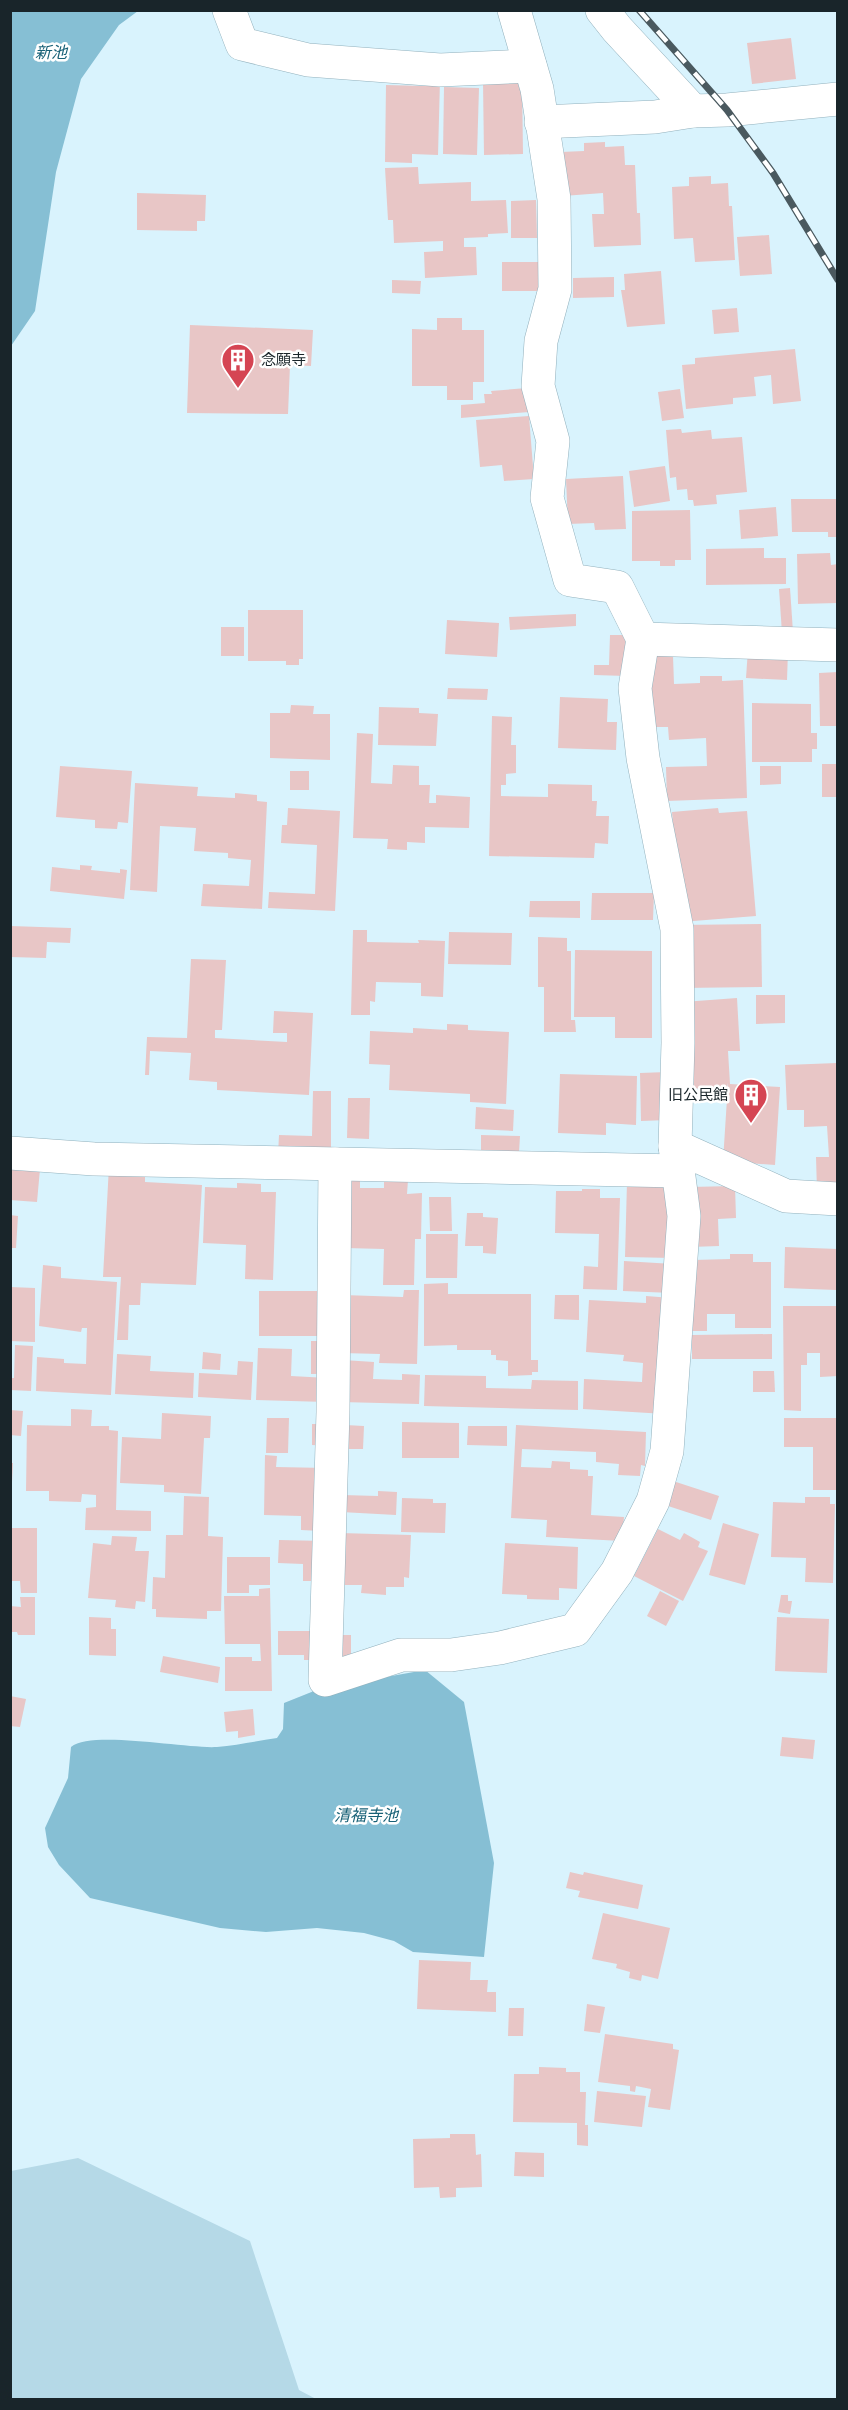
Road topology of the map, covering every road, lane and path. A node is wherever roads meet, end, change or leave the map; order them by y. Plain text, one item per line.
1 (229, 10) edge
2 (514, 10) edge
3 (602, 10) edge
4 (530, 66) junction
5 (837, 99) edge
6 (693, 111) junction
7 (541, 122) junction
8 (643, 639) junction
9 (837, 645) edge
10 (10, 1153) edge
11 (677, 1159) junction
12 (335, 1164) junction
13 (837, 1199) edge

1 - 4 street
2 - 4 street
3 - 6 street
4 - 7 street
5 - 6 street
6 - 7 street
7 - 8 street
8 - 9 street
8 - 11 street
10 - 12 street
11 - 12 street
11 - 12 street
11 - 13 street

